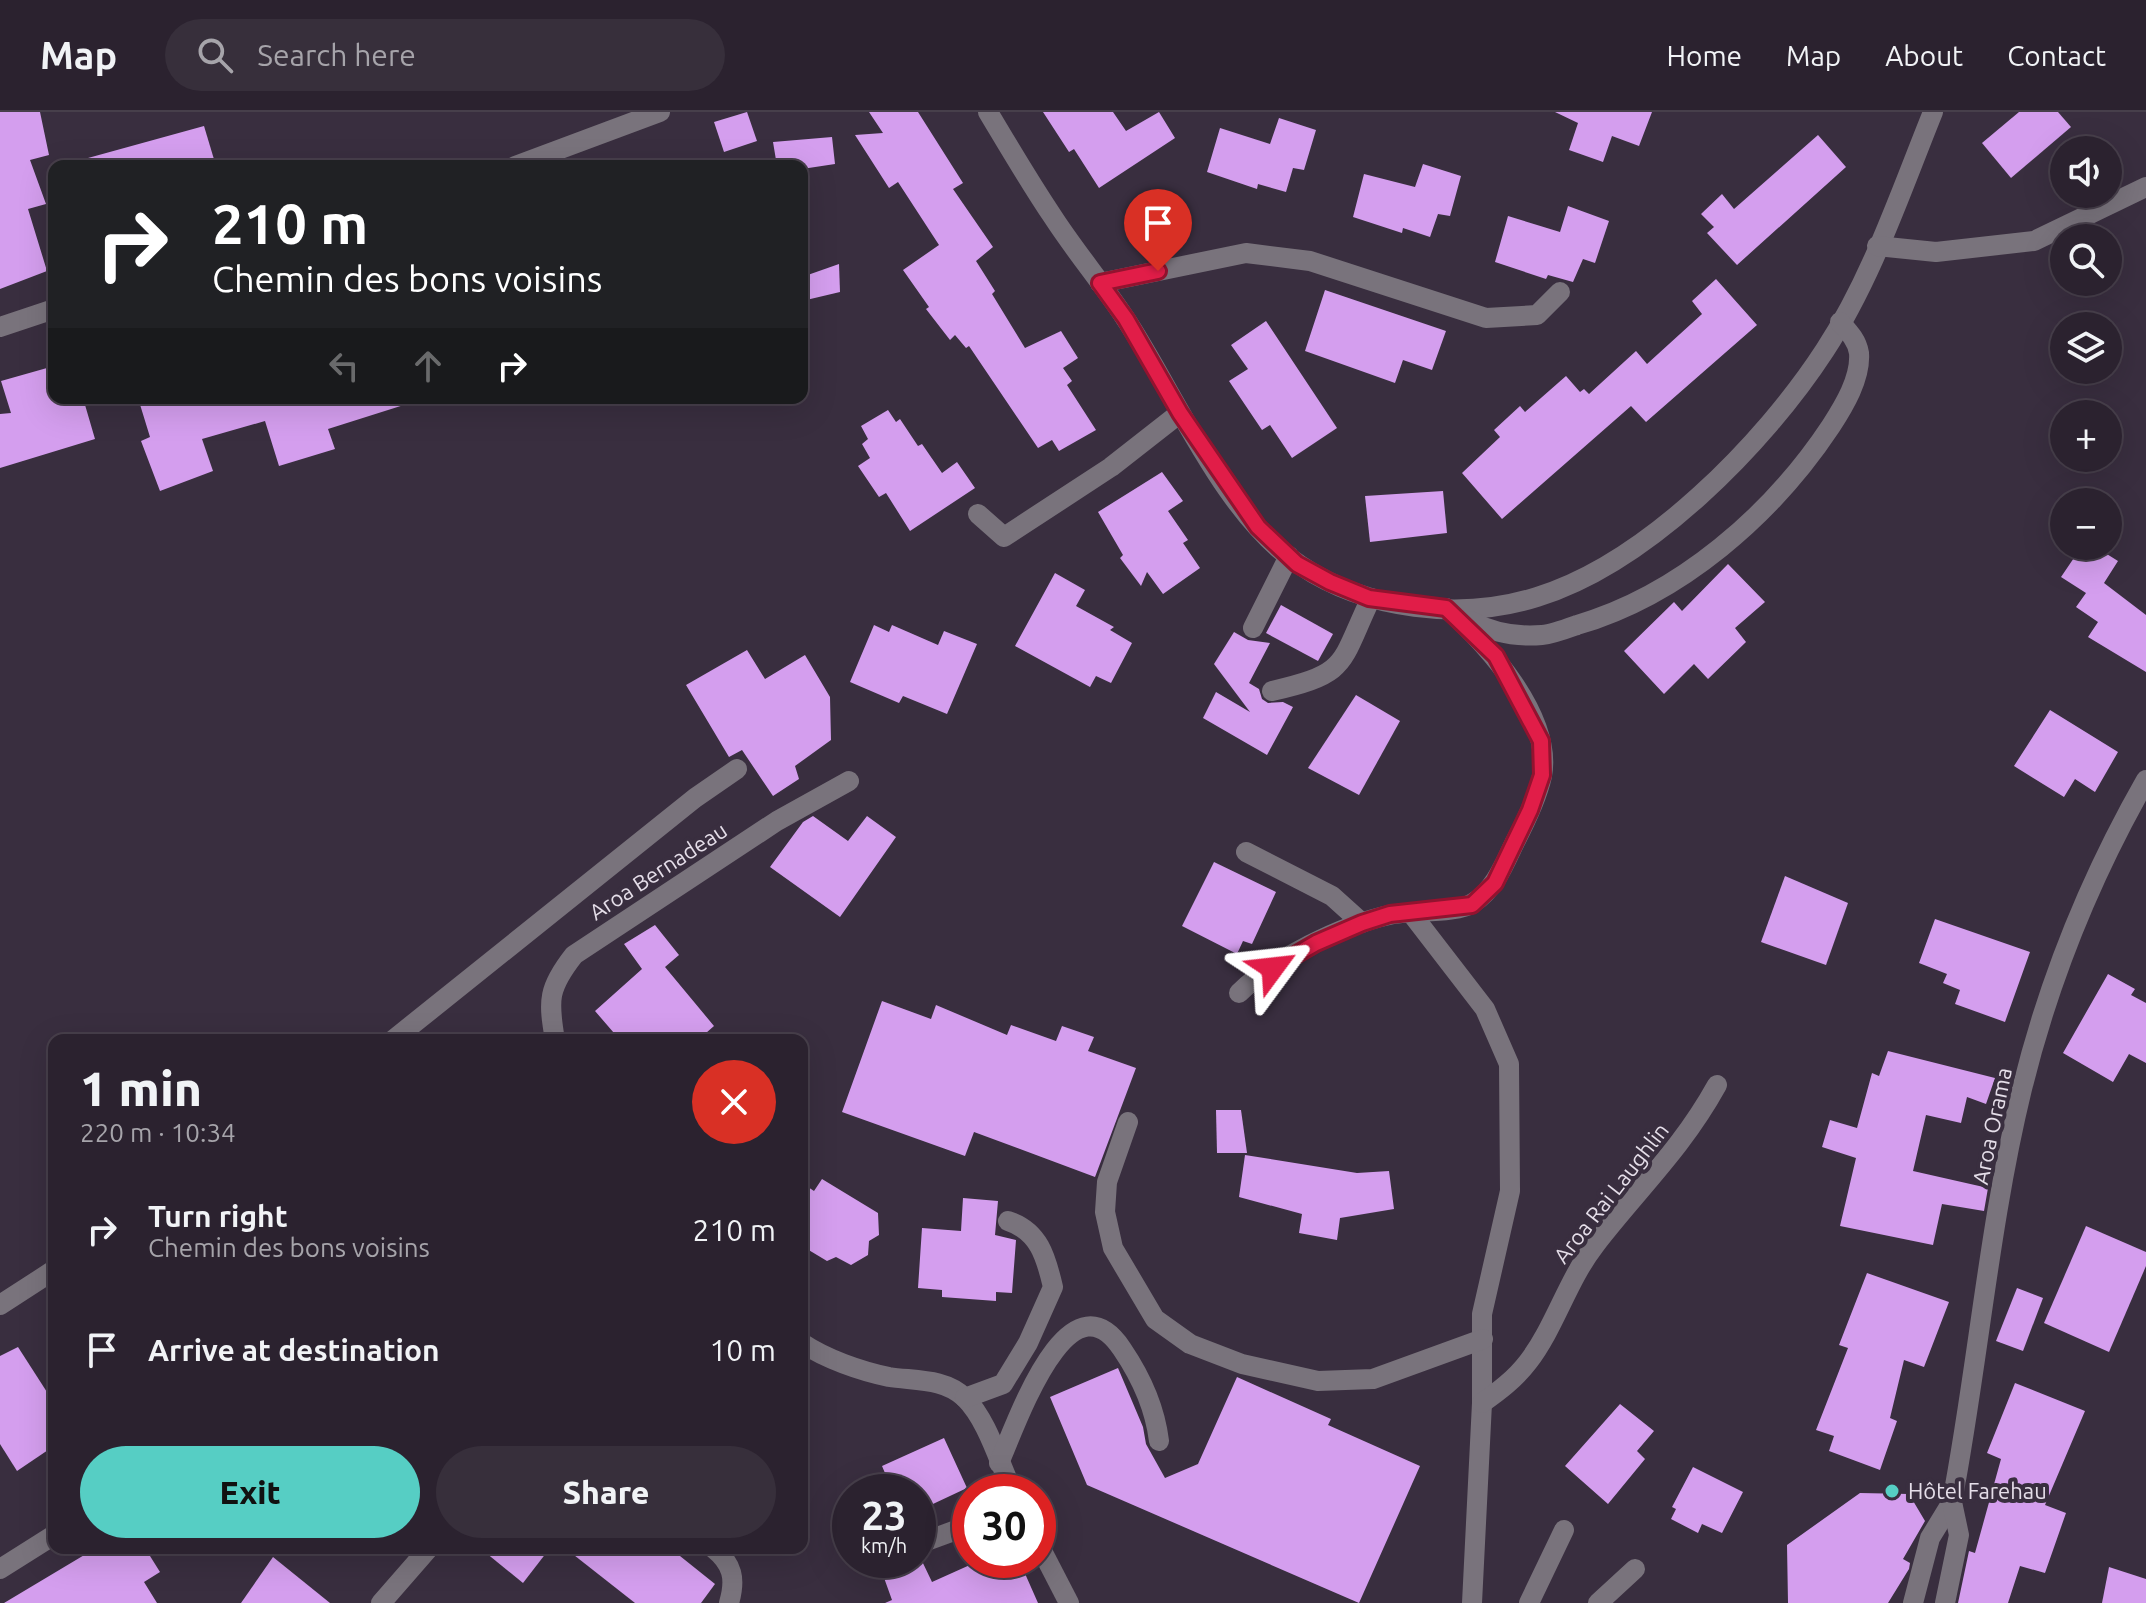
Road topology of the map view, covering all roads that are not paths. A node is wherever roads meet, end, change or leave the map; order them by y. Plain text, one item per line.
1 (660, 112) edge
2 (988, 112) edge
3 (1933, 112) edge
4 (531, 160) edge
5 (2146, 187) edge
6 (1877, 246) junction
7 (1100, 283) junction
8 (1560, 292) dead end
9 (48, 311) edge
10 (1840, 322) junction
11 (0, 327) edge
12 (1180, 413) junction
13 (978, 514) dead end
14 (1289, 556) junction
15 (1371, 598) junction
16 (1446, 608) junction
17 (1253, 628) dead end
18 (1272, 691) dead end
19 (737, 769) dead end
20 (2146, 780) edge
21 (849, 781) dead end
22 (1246, 852) dead end
23 (1411, 913) junction
24 (1362, 923) junction
25 (1239, 993) dead end
26 (400, 1034) edge
27 (554, 1034) edge
28 (1717, 1085) dead end
29 (1128, 1122) dead end
30 (1008, 1221) dead end
31 (48, 1274) edge
32 (0, 1305) edge
33 (1483, 1339) junction
34 (808, 1346) edge
35 (965, 1398) junction
36 (1482, 1403) junction
37 (1159, 1441) dead end
38 (999, 1463) junction
39 (1004, 1474) edge
40 (1952, 1502) junction
41 (1564, 1530) dead end
42 (48, 1539) edge
43 (424, 1554) edge
44 (718, 1554) edge
45 (0, 1569) edge
46 (1635, 1569) dead end
47 (1056, 1578) edge
48 (381, 1603) edge
49 (729, 1603) edge
50 (1069, 1603) edge
51 (1472, 1603) edge
52 (1529, 1603) edge
53 (1598, 1603) edge
54 (1913, 1603) edge
55 (1945, 1603) edge

1 - 4 street
2 - 7 street
3 - 6 street
5 - 6 street
6 - 10 street
7 - 8 street
7 - 12 street
9 - 11 street
10 - 16 street
10 - 16 street
12 - 13 street
12 - 14 street
14 - 15 street
14 - 17 street
15 - 16 street
15 - 18 street
16 - 23 street
19 - 26 street
20 - 40 street, Aroa Orama
21 - 27 street, Aroa Bernadeau
22 - 24 street
23 - 24 street
23 - 33 street
24 - 25 street
28 - 36 street, Aroa Rai Laughlin
29 - 33 street
30 - 35 street
31 - 32 street
33 - 36 street
34 - 35 street
35 - 38 street
36 - 51 street
37 - 38 street
38 - 39 street
40 - 54 street
40 - 55 street
41 - 52 street
42 - 45 street
43 - 48 street
44 - 49 street
46 - 53 street
47 - 50 street

